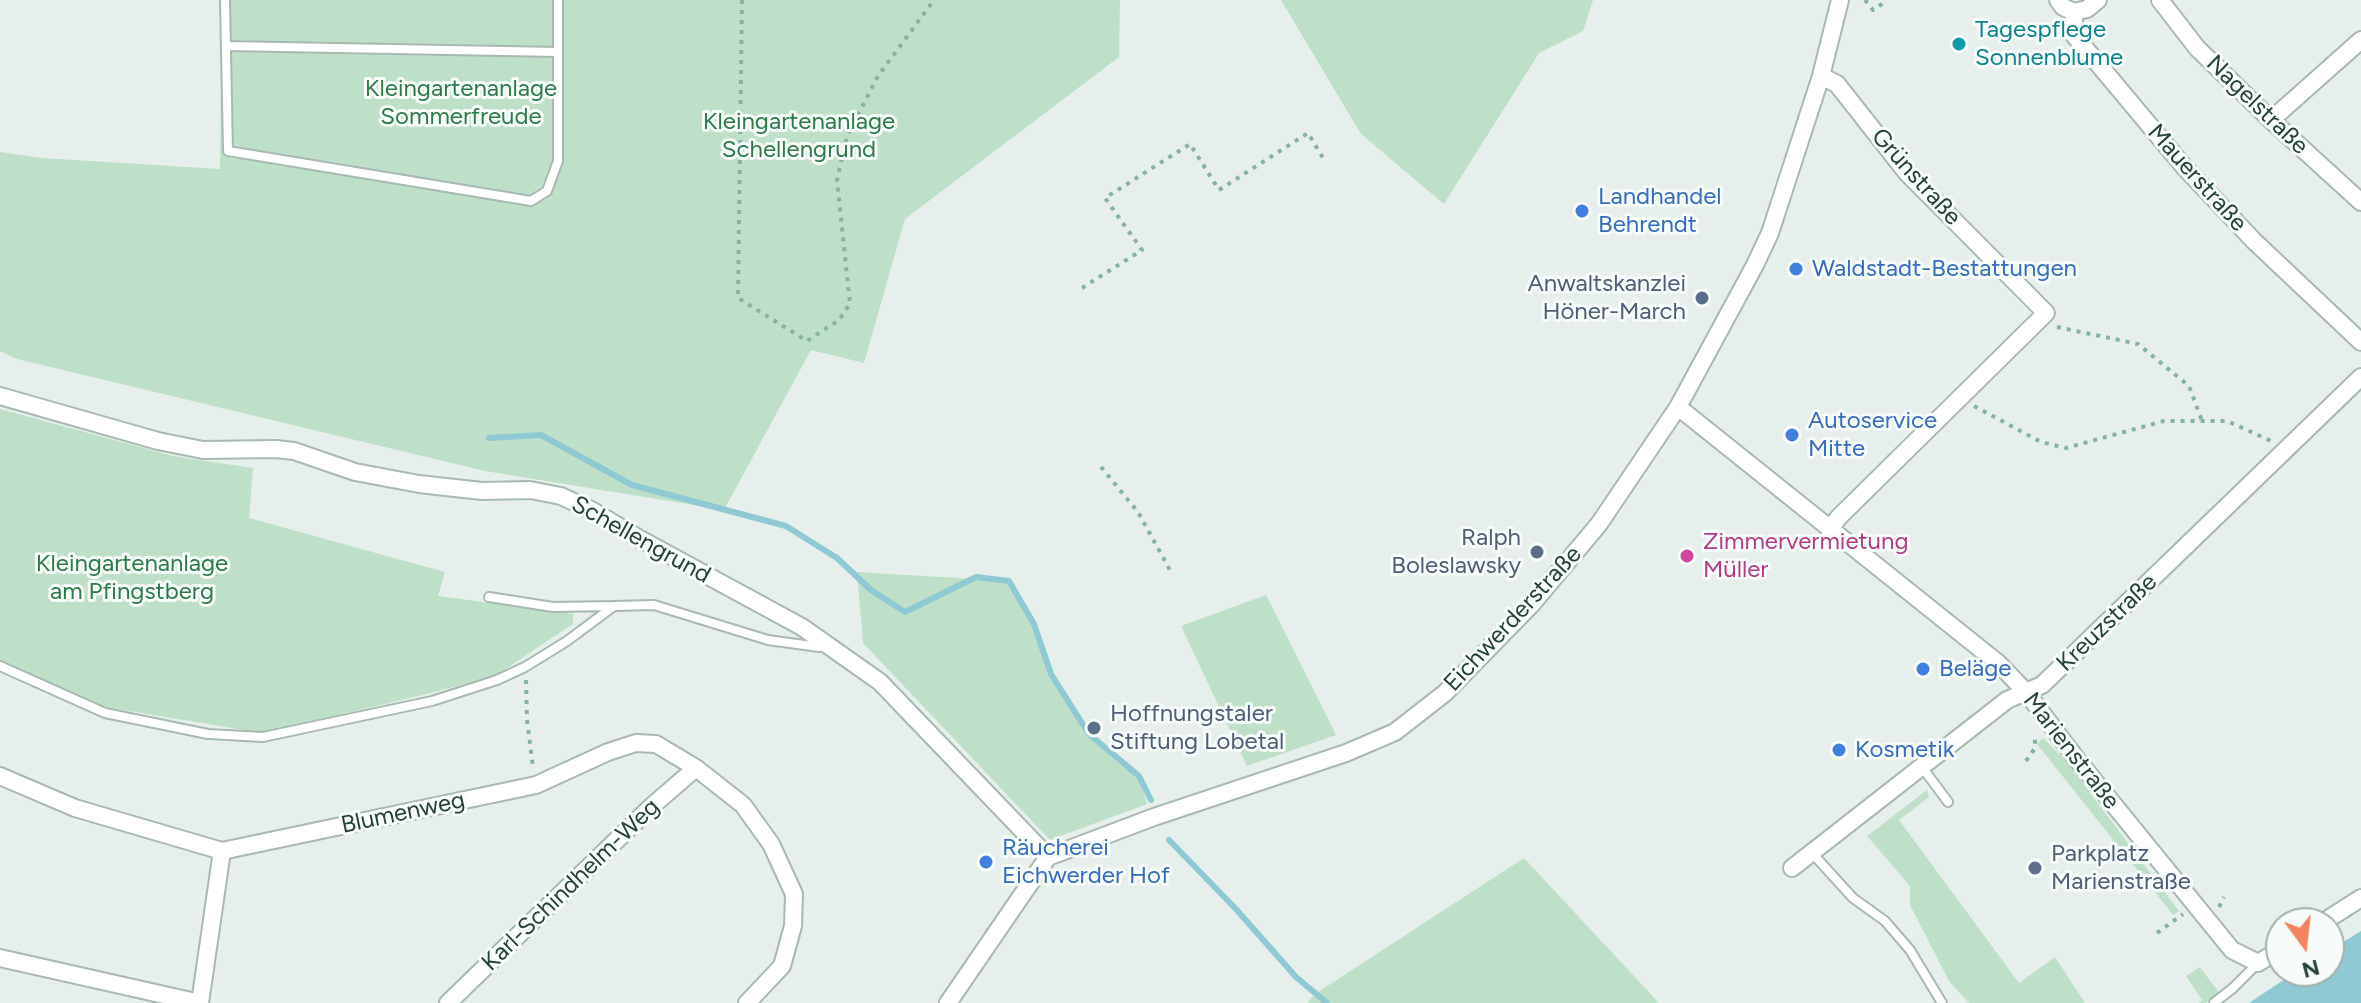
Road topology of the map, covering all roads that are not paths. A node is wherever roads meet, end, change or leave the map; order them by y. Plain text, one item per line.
1 (225, 0) edge
2 (558, 0) edge
3 (1840, 0) edge
4 (2058, 0) edge
5 (2098, 0) edge
6 (2160, 0) edge
7 (2074, 12) junction
8 (2361, 40) edge
9 (226, 46) junction
10 (558, 52) junction
11 (1821, 76) junction
12 (2271, 120) junction
13 (2361, 202) edge
14 (2361, 342) edge
15 (2361, 377) edge
16 (0, 396) edge
17 (1678, 407) junction
18 (1829, 530) junction
19 (489, 597) dead end
20 (614, 606) junction
21 (822, 641) junction
22 (0, 666) edge
23 (2026, 692) junction
24 (1922, 767) junction
25 (696, 768) junction
26 (0, 776) edge
27 (1948, 802) dead end
28 (222, 851) junction
29 (1812, 853) junction
30 (1048, 857) junction
31 (1792, 868) dead end
32 (0, 958) edge
33 (2265, 959) edge
34 (2258, 963) junction
35 (200, 1003) edge
36 (448, 1003) edge
37 (747, 1003) edge
38 (948, 1003) edge
39 (1942, 1003) edge
40 (2214, 1003) edge

1 - 9 lane
2 - 10 lane
3 - 11 street, Eichwerderstraße
4 - 7 street
5 - 7 street
6 - 12 street, Nagelstraße
7 - 14 street, Mauerstraße
8 - 12 street
9 - 10 lane
9 - 10 lane
11 - 17 street, Eichwerderstraße
11 - 18 street, Grünstraße
12 - 13 street, Nagelstraße
15 - 23 street, Kreuzstraße
16 - 21 street, Schellengrund
17 - 18 street, Marienstraße
17 - 30 street, Eichwerderstraße
18 - 23 street, Marienstraße
19 - 20 lane
20 - 21 lane
20 - 22 lane
21 - 30 street, Schellengrund
23 - 24 street, Kreuzstraße
23 - 34 street, Marienstraße
24 - 27 lane
24 - 29 street, Kreuzstraße
25 - 28 street, Blumenweg
25 - 36 street, Karl-Schindhelm-Weg
25 - 37 street, Blumenweg
26 - 28 street, Blumenweg
28 - 35 street
29 - 31 street, Kreuzstraße
29 - 39 lane
30 - 38 street
32 - 35 street
33 - 34 street
34 - 40 lane

